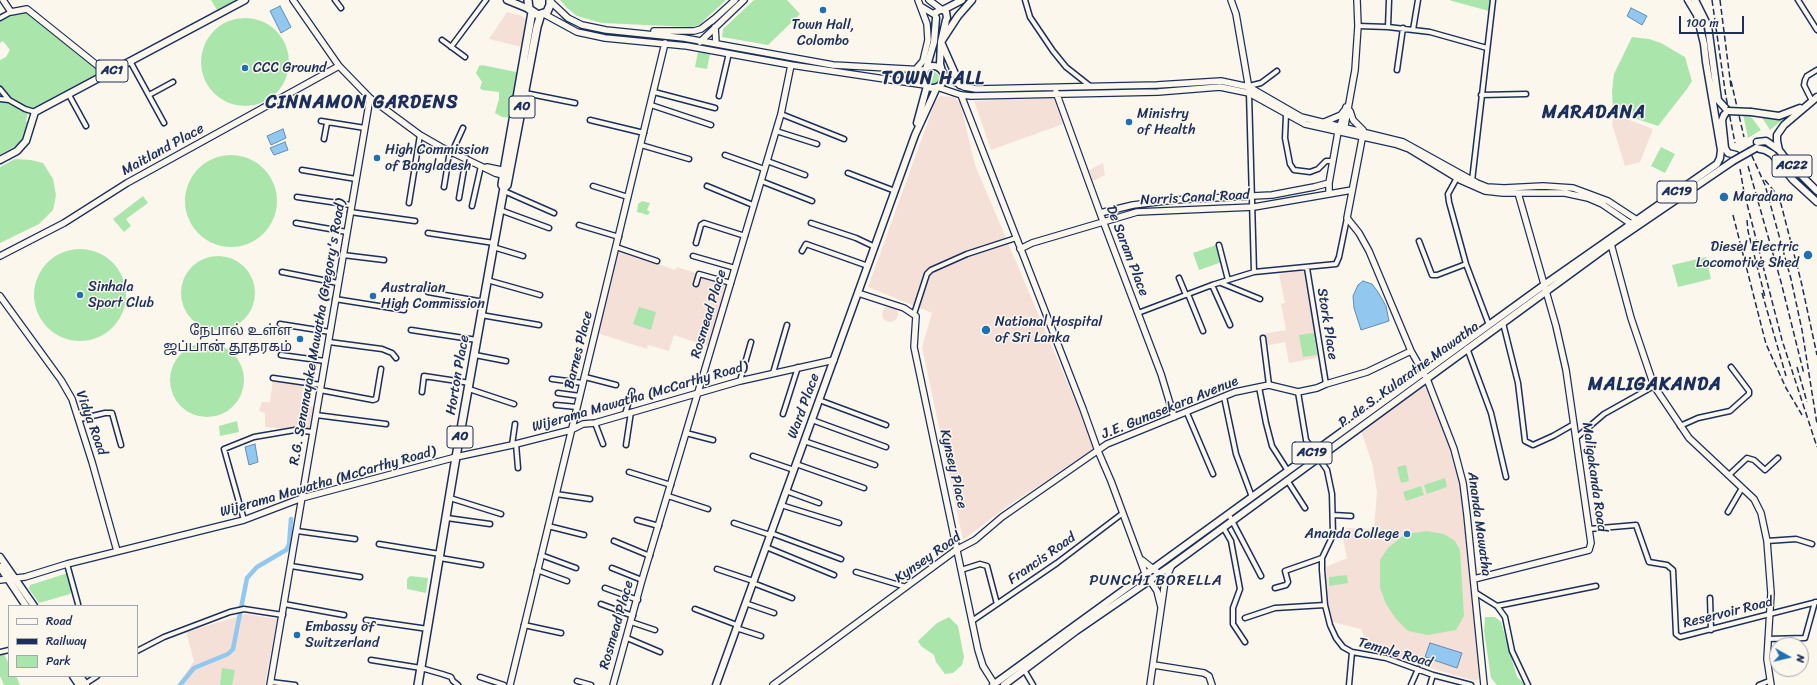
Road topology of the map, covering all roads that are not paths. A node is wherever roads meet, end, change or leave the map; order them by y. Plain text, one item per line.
1 (3, 0) edge
2 (245, 0) edge
3 (293, 0) edge
4 (335, 0) edge
5 (486, 0) edge
6 (507, 0) edge
7 (528, 0) edge
8 (735, 0) edge
9 (744, 0) edge
10 (918, 0) edge
11 (929, 0) edge
12 (962, 0) edge
13 (972, 0) edge
14 (1025, 0) edge
15 (1231, 0) edge
16 (1357, 0) edge
17 (1389, 0) edge
18 (1418, 0) edge
19 (1493, 0) edge
20 (1688, 0) edge
21 (1695, 0) edge
22 (1798, 0) edge
23 (550, 1) edge
24 (921, 7) junction
25 (340, 8) dead end
26 (942, 10) junction
27 (531, 11) junction
28 (10, 12) junction
29 (542, 14) junction
30 (935, 16) junction
31 (958, 16) junction
32 (0, 18) edge
33 (714, 19) junction
34 (946, 19) junction
35 (1358, 26) junction
36 (1708, 26) junction
37 (715, 27) junction
38 (1388, 27) junction
39 (1403, 28) junction
40 (1700, 28) junction
41 (1413, 30) junction
42 (1817, 30) edge
43 (644, 33) junction
44 (442, 40) dead end
45 (698, 40) junction
46 (941, 42) junction
47 (665, 43) junction
48 (716, 43) junction
49 (451, 47) junction
50 (694, 47) junction
51 (1487, 48) junction
52 (729, 53) junction
53 (465, 58) dead end
54 (130, 61) junction
55 (791, 65) junction
56 (339, 66) junction
57 (916, 69) junction
58 (925, 70) junction
59 (1397, 70) dead end
60 (1817, 70) edge
61 (1277, 71) dead end
62 (108, 74) junction
63 (943, 74) junction
64 (173, 82) dead end
65 (960, 85) junction
66 (926, 86) junction
67 (1090, 86) junction
68 (937, 87) junction
69 (1055, 87) junction
70 (0, 89) edge
71 (1249, 89) junction
72 (524, 92) junction
73 (654, 92) junction
74 (1057, 94) junction
75 (1526, 94) dead end
76 (69, 95) junction
77 (149, 95) junction
78 (961, 95) junction
79 (1481, 95) junction
80 (719, 96) dead end
81 (370, 98) junction
82 (0, 99) edge
83 (9, 100) junction
84 (1813, 100) edge
85 (575, 103) dead end
86 (651, 105) junction
87 (715, 108) dead end
88 (1348, 108) junction
89 (1728, 111) junction
90 (35, 112) junction
91 (781, 114) junction
92 (1286, 115) junction
93 (590, 120) dead end
94 (321, 121) dead end
95 (327, 122) junction
96 (164, 123) dead end
97 (1322, 123) junction
98 (711, 125) dead end
99 (86, 126) dead end
100 (364, 128) junction
101 (463, 128) dead end
102 (776, 130) junction
103 (1342, 130) junction
104 (644, 133) junction
105 (420, 134) junction
106 (1363, 134) junction
107 (915, 135) junction
108 (324, 139) dead end
109 (844, 139) dead end
110 (816, 144) dead end
111 (641, 145) junction
112 (1756, 145) junction
113 (1723, 149) junction
114 (1779, 150) junction
115 (451, 152) junction
116 (725, 155) dead end
117 (466, 158) junction
118 (690, 159) dead end
119 (0, 160) edge
120 (767, 161) junction
121 (1333, 161) junction
122 (474, 163) junction
123 (481, 166) junction
124 (764, 169) junction
125 (302, 170) dead end
126 (506, 173) junction
127 (848, 173) dead end
128 (805, 175) dead end
129 (1458, 176) junction
130 (356, 179) junction
131 (1472, 181) junction
132 (761, 182) junction
133 (1329, 183) junction
134 (593, 186) dead end
135 (707, 186) dead end
136 (444, 187) dead end
137 (504, 190) junction
138 (895, 190) junction
139 (1352, 190) junction
140 (1817, 191) edge
141 (1329, 193) junction
142 (1518, 193) junction
143 (1253, 196) junction
144 (297, 197) dead end
145 (628, 197) junction
146 (459, 198) dead end
147 (812, 201) dead end
148 (1817, 202) edge
149 (409, 203) dead end
150 (753, 205) junction
151 (472, 206) dead end
152 (1254, 207) junction
153 (351, 209) junction
154 (500, 210) junction
155 (554, 212) dead end
156 (1100, 214) junction
157 (1347, 218) junction
158 (1636, 219) junction
159 (415, 221) dead end
160 (1103, 222) junction
161 (296, 223) dead end
162 (811, 223) dead end
163 (1642, 224) junction
164 (1633, 225) junction
165 (579, 226) dead end
166 (549, 228) dead end
167 (347, 232) junction
168 (428, 233) dead end
169 (745, 236) junction
170 (619, 237) junction
171 (1016, 238) junction
172 (1419, 241) dead end
173 (696, 243) dead end
174 (1611, 244) junction
175 (493, 245) junction
176 (1219, 245) dead end
177 (616, 247) junction
178 (875, 247) junction
179 (1020, 250) junction
180 (802, 251) dead end
181 (343, 255) junction
182 (0, 256) edge
183 (523, 256) dead end
184 (693, 256) dead end
185 (384, 260) dead end
186 (657, 261) dead end
187 (1466, 264) junction
188 (868, 266) junction
189 (735, 268) junction
190 (1307, 268) junction
191 (282, 272) dead end
192 (1254, 272) junction
193 (1179, 278) dead end
194 (487, 280) junction
195 (1228, 280) junction
196 (1220, 282) junction
197 (338, 283) junction
198 (731, 283) junction
199 (696, 284) dead end
200 (1212, 285) junction
201 (1545, 288) junction
202 (428, 292) dead end
203 (858, 293) junction
204 (540, 295) dead end
205 (1187, 295) junction
206 (0, 296) edge
207 (335, 298) junction
208 (1260, 299) dead end
209 (484, 302) junction
210 (404, 310) dead end
211 (1138, 313) junction
212 (914, 314) junction
213 (481, 315) junction
214 (1502, 323) junction
215 (280, 324) dead end
216 (539, 324) dead end
217 (787, 325) dead end
218 (1230, 325) dead end
219 (1489, 325) junction
220 (411, 330) dead end
221 (1203, 331) dead end
222 (330, 332) junction
223 (1263, 338) dead end
224 (477, 340) junction
225 (329, 342) junction
226 (751, 342) dead end
227 (1467, 348) junction
228 (1411, 351) junction
229 (281, 355) dead end
230 (475, 355) junction
231 (396, 358) dead end
232 (834, 360) junction
233 (326, 361) junction
234 (506, 361) dead end
235 (1731, 366) dead end
236 (798, 367) junction
237 (381, 368) dead end
238 (773, 372) junction
239 (1422, 372) junction
240 (585, 377) junction
241 (273, 378) dead end
242 (552, 379) dead end
243 (1426, 379) junction
244 (740, 381) junction
245 (583, 383) junction
246 (1326, 384) junction
247 (616, 385) dead end
248 (1269, 385) junction
249 (469, 386) junction
250 (1654, 386) junction
251 (1259, 387) junction
252 (321, 388) junction
253 (632, 391) dead end
254 (422, 392) dead end
255 (698, 392) junction
256 (1298, 392) junction
257 (558, 393) dead end
258 (580, 396) junction
259 (1224, 397) junction
260 (819, 400) junction
261 (514, 404) dead end
262 (556, 405) dead end
263 (577, 407) junction
264 (631, 412) junction
265 (1187, 413) junction
266 (625, 414) junction
267 (783, 414) dead end
268 (316, 415) junction
269 (1174, 417) junction
270 (80, 419) junction
271 (812, 420) junction
272 (595, 423) junction
273 (386, 424) dead end
274 (515, 424) dead end
275 (1574, 424) junction
276 (886, 425) dead end
277 (1680, 426) junction
278 (571, 430) junction
279 (313, 432) junction
280 (686, 432) junction
281 (1576, 438) junction
282 (713, 440) dead end
283 (804, 441) junction
284 (603, 444) dead end
285 (121, 445) dead end
286 (514, 445) junction
287 (626, 445) dead end
288 (886, 447) dead end
289 (1098, 451) junction
290 (1316, 455) junction
291 (456, 456) junction
292 (753, 456) dead end
293 (1778, 458) dead end
294 (875, 465) dead end
295 (795, 467) junction
296 (518, 468) dead end
297 (1288, 471) junction
298 (629, 472) dead end
299 (1213, 474) dead end
300 (1729, 475) junction
301 (1506, 477) dead end
302 (1287, 480) junction
303 (671, 486) junction
304 (864, 488) dead end
305 (1742, 488) junction
306 (786, 491) junction
307 (556, 494) junction
308 (668, 496) junction
309 (1252, 497) junction
310 (302, 498) junction
311 (450, 498) junction
312 (590, 499) dead end
313 (819, 503) dead end
314 (781, 505) junction
315 (1305, 508) dead end
316 (708, 509) dead end
317 (1728, 512) dead end
318 (1123, 513) junction
319 (501, 514) dead end
320 (1333, 515) junction
321 (1351, 516) dead end
322 (1231, 517) junction
323 (446, 518) junction
324 (244, 520) junction
325 (637, 520) dead end
326 (839, 522) dead end
327 (734, 523) dead end
328 (490, 524) dead end
329 (548, 526) junction
330 (659, 526) junction
331 (1223, 527) junction
332 (1589, 529) junction
333 (297, 530) junction
334 (771, 534) junction
335 (584, 535) dead end
336 (355, 539) dead end
337 (614, 541) dead end
338 (1767, 541) junction
339 (379, 544) dead end
340 (1812, 544) dead end
341 (766, 547) junction
342 (956, 550) junction
343 (117, 551) junction
344 (541, 555) junction
345 (440, 556) junction
346 (650, 556) junction
347 (0, 557) edge
348 (841, 558) dead end
349 (1322, 558) junction
350 (1141, 560) junction
351 (67, 564) junction
352 (1172, 565) junction
353 (291, 566) junction
354 (481, 566) dead end
355 (0, 567) edge
356 (576, 568) dead end
357 (612, 568) dead end
358 (718, 569) dead end
359 (1154, 569) junction
360 (537, 570) junction
361 (961, 570) junction
362 (856, 572) dead end
363 (1160, 573) junction
364 (1146, 574) junction
365 (834, 575) dead end
366 (1261, 576) dead end
367 (360, 577) dead end
368 (11, 578) junction
369 (1474, 579) junction
370 (0, 580) edge
371 (642, 580) junction
372 (1149, 580) junction
373 (567, 581) dead end
374 (1165, 581) junction
375 (753, 582) junction
376 (1596, 586) dead end
377 (906, 587) junction
378 (605, 588) dead end
379 (1275, 588) dead end
380 (1476, 593) junction
381 (792, 598) dead end
382 (1710, 598) dead end
383 (638, 600) junction
384 (1816, 602) edge
385 (745, 603) junction
386 (78, 604) dead end
387 (284, 604) junction
388 (601, 604) dead end
389 (997, 604) junction
390 (25, 605) edge
391 (33, 605) edge
392 (1325, 605) junction
393 (1497, 606) junction
394 (1161, 607) junction
395 (694, 609) dead end
396 (283, 614) junction
397 (774, 614) dead end
398 (1771, 614) junction
399 (344, 615) dead end
400 (633, 616) junction
401 (1245, 618) dead end
402 (366, 620) dead end
403 (972, 621) junction
404 (631, 622) junction
405 (524, 625) junction
406 (736, 627) junction
407 (428, 629) junction
408 (655, 630) dead end
409 (1711, 630) junction
410 (561, 633) dead end
411 (761, 636) dead end
412 (627, 638) junction
413 (1768, 639) junction
414 (1245, 642) dead end
415 (138, 650) edge
416 (660, 652) dead end
417 (1352, 652) junction
418 (371, 660) dead end
419 (1154, 665) junction
420 (421, 668) junction
421 (1023, 668) junction
422 (1418, 669) junction
423 (1433, 675) junction
424 (74, 677) edge
425 (95, 677) edge
426 (480, 677) dead end
427 (577, 681) dead end
428 (271, 683) edge
429 (1456, 683) edge
430 (1770, 683) edge
431 (997, 684) edge
432 (83, 685) edge
433 (295, 685) edge
434 (418, 685) edge
435 (458, 685) edge
436 (504, 685) edge
437 (510, 685) edge
438 (591, 685) edge
439 (613, 685) edge
440 (716, 685) edge
441 (773, 685) edge
442 (1033, 685) edge
443 (1150, 685) edge
444 (1212, 685) edge
445 (1349, 685) edge
446 (1411, 685) edge
447 (1430, 685) edge
448 (1471, 685) edge
449 (1484, 685) edge
450 (1528, 685) edge
451 (1760, 685) edge

1 - 28 street
2 - 54 main road, AC1
3 - 56 street
4 - 25 street
5 - 49 street
6 - 27 main road
7 - 27 highway, A0
8 - 33 street
9 - 37 street
10 - 24 street
11 - 26 street
12 - 26 main road
13 - 31 main road
14 - 67 street
15 - 71 street
16 - 35 street
17 - 38 street
18 - 41 street
19 - 51 street
20 - 40 main road
21 - 36 main road
22 - 42 street
23 - 29 highway, A0
23 - 43 street
24 - 30 street
24 - 57 street
26 - 30 main road
26 - 34 main road
27 - 29 highway
27 - 126 highway, Horton Place / A0
28 - 32 street
28 - 62 street
29 - 47 street
29 - 72 highway, Horton Place / A0
30 - 34 main road
30 - 58 main road
31 - 34 main road
31 - 46 main road
33 - 43 street
33 - 45 street
34 - 46 main road
35 - 38 street
35 - 88 street
36 - 40 main road
36 - 89 main road
37 - 45 street
37 - 48 street
38 - 39 street
39 - 41 street
39 - 59 street
40 - 113 main road
41 - 51 street
43 - 45 street
44 - 49 street
45 - 48 street
45 - 50 street
46 - 63 main road
46 - 65 main road
47 - 50 street
47 - 73 street, Barnes Place
48 - 57 street
49 - 53 street
50 - 52 street
51 - 79 street
52 - 55 street
52 - 80 street
54 - 62 main road, AC1
54 - 77 street
55 - 66 street
55 - 91 street, Rosmead Place
56 - 81 street
56 - 182 street, Maitland Place
57 - 58 street
58 - 63 main road
58 - 66 main road
60 - 84 street
61 - 71 street
62 - 76 main road, AC1
63 - 65 street
63 - 68 main road
64 - 77 street
65 - 69 street
66 - 68 main road
66 - 107 main road, Ward Place
67 - 69 street
67 - 71 street
68 - 78 street
68 - 107 main road, Ward Place
69 - 74 street, De Saram Place
70 - 83 street
71 - 74 street
71 - 92 street
71 - 97 street
71 - 143 street
72 - 85 street
72 - 126 highway, Horton Place / A0
73 - 86 street, Barnes Place
73 - 87 street
74 - 78 street
74 - 156 street, De Saram Place
75 - 79 street
76 - 90 main road, AC1
76 - 99 street
77 - 96 street
78 - 171 street
79 - 131 street
81 - 100 street, R.G. Senanayake Mawatha (Gregory's Road)
81 - 105 street
82 - 83 street
83 - 90 street
84 - 89 main road, bridge
84 - 114 main road, AC22
86 - 98 street
86 - 104 street, Barnes Place
88 - 97 street
88 - 103 street
88 - 106 street
89 - 113 main road
90 - 119 main road
91 - 102 street, Rosmead Place
91 - 109 street
92 - 103 street
92 - 121 street
93 - 104 street
94 - 95 street
95 - 100 street
95 - 108 street
97 - 103 street
100 - 130 street, R.G. Senanayake Mawatha (Gregory's Road)
101 - 115 street
102 - 110 street
102 - 120 street, Rosmead Place
103 - 106 street
103 - 121 street
104 - 111 street, Barnes Place
105 - 115 street
105 - 149 street
106 - 129 street
106 - 139 street
107 - 138 main road, Ward Place
111 - 118 street
111 - 145 street, Barnes Place
112 - 113 main road
112 - 114 main road, AC22
112 - 148 main road, AC22
112 - 163 main road, P. de S. Kularatne Mawatha / AC19, bridge
113 - 158 main road, P. de S. Kularatne Mawatha / AC19
114 - 140 main road, AC22
115 - 117 street
115 - 136 street
116 - 124 street
117 - 122 street
117 - 146 street
120 - 124 street, Rosmead Place
120 - 128 street
121 - 133 street
122 - 123 street
122 - 126 street
123 - 126 street
123 - 151 street
124 - 132 street, Rosmead Place
125 - 130 street
126 - 137 highway, Horton Place / A0
127 - 138 street
129 - 131 street
129 - 142 street
129 - 187 street
130 - 153 street, R.G. Senanayake Mawatha (Gregory's Road)
131 - 158 street
132 - 147 street
132 - 150 street, Rosmead Place
133 - 141 street
133 - 143 street, Norris Canal Road
134 - 145 street
135 - 150 street
137 - 154 highway, Horton Place / A0
137 - 155 street
138 - 178 main road, Ward Place
139 - 141 street, Norris Canal Road
139 - 157 street
141 - 152 street, Norris Canal Road
142 - 164 street
142 - 201 street, Maligakanda Road
143 - 152 street
143 - 156 street, Norris Canal Road
144 - 153 street
145 - 170 street, Barnes Place
150 - 169 street, Rosmead Place
152 - 160 street, Norris Canal Road
152 - 192 street
153 - 159 street
153 - 167 street, R.G. Senanayake Mawatha (Gregory's Road)
154 - 166 street
154 - 175 highway, Horton Place / A0
156 - 160 street, De Saram Place
157 - 190 street
157 - 228 street, Ananda Mawatha
158 - 163 street
158 - 164 main road, P. de S. Kularatne Mawatha / AC19
160 - 179 street, Norris Canal Road
160 - 211 street, De Saram Place
161 - 167 street
162 - 178 street
163 - 164 main road, P. de S. Kularatne Mawatha / AC19
164 - 174 main road, P. de S. Kularatne Mawatha / AC19
164 - 201 main road, P. de S. Kularatne Mawatha / AC19
165 - 170 street
167 - 181 street, R.G. Senanayake Mawatha (Gregory's Road)
168 - 175 street
169 - 173 street
169 - 189 street, Rosmead Place
170 - 177 street, Barnes Place
171 - 179 street
171 - 212 street
172 - 187 street
174 - 201 main road, P. de S. Kularatne Mawatha / AC19
174 - 250 street
175 - 183 street
175 - 194 highway, Horton Place / A0
176 - 195 street
177 - 186 street
177 - 240 street, Barnes Place
178 - 188 main road, Ward Place
179 - 289 street
180 - 188 street
181 - 185 street
181 - 197 street, R.G. Senanayake Mawatha (Gregory's Road)
184 - 189 street
187 - 219 street
188 - 203 main road, Ward Place
189 - 198 street, Rosmead Place
190 - 192 street
190 - 246 street, Stork Place
191 - 197 street
192 - 195 street
193 - 205 street
194 - 204 street
194 - 209 highway, Horton Place / A0
195 - 196 street
196 - 200 street
196 - 208 street
197 - 207 street, R.G. Senanayake Mawatha (Gregory's Road)
198 - 199 street
198 - 255 street, Rosmead Place
200 - 205 street
200 - 218 street
201 - 214 main road, P. de S. Kularatne Mawatha / AC19
201 - 219 main road, P. de S. Kularatne Mawatha / AC19
201 - 275 street, Maligakanda Road
202 - 209 street
203 - 212 street
203 - 232 main road, Ward Place
205 - 211 street
205 - 221 street
206 - 270 street, Vidya Road
207 - 210 street
207 - 222 street, R.G. Senanayake Mawatha (Gregory's Road)
209 - 213 highway, Horton Place / A0
211 - 269 street, De Saram Place
212 - 342 street, Kynsey Place
213 - 216 street
213 - 224 highway, Horton Place / A0
214 - 227 main road, P. de S. Kularatne Mawatha / AC19
214 - 275 street
215 - 222 street
217 - 238 street
219 - 239 main road, P. de S. Kularatne Mawatha / AC19
220 - 224 street
222 - 225 street, R.G. Senanayake Mawatha (Gregory's Road)
223 - 248 street
224 - 230 highway, Horton Place / A0
225 - 231 street
225 - 233 street, R.G. Senanayake Mawatha (Gregory's Road)
226 - 244 street
227 - 243 main road, P. de S. Kularatne Mawatha / AC19
227 - 301 street
228 - 239 street, Ananda Mawatha
228 - 246 street, J.E. Gunasekara Avenue
229 - 233 street
230 - 234 street
230 - 249 highway, Horton Place / A0
232 - 236 street, Wijerama Mawatha (McCarthy Road)
232 - 260 main road, Ward Place
233 - 252 street, R.G. Senanayake Mawatha (Gregory's Road)
235 - 277 street
236 - 238 street, Wijerama Mawatha (McCarthy Road)
236 - 267 street
237 - 252 street
238 - 244 street, Wijerama Mawatha (McCarthy Road)
239 - 243 street, Ananda Mawatha
239 - 290 main road, P. de S. Kularatne Mawatha / AC19
240 - 245 street, Barnes Place
240 - 247 street
241 - 252 street
242 - 245 street
243 - 290 main road, P. de S. Kularatne Mawatha / AC19
243 - 369 street, Ananda Mawatha
244 - 255 street, Wijerama Mawatha (McCarthy Road)
245 - 258 street, Barnes Place
246 - 256 street, J.E. Gunasekara Avenue
248 - 251 street, J.E. Gunasekara Avenue
248 - 256 street, J.E. Gunasekara Avenue
249 - 254 street
249 - 261 street
249 - 291 highway, Horton Place / A0
250 - 277 street
250 - 281 street
251 - 259 street, J.E. Gunasekara Avenue
251 - 297 street
252 - 268 street, R.G. Senanayake Mawatha (Gregory's Road)
253 - 266 street
255 - 264 street, Wijerama Mawatha (McCarthy Road)
255 - 280 street, Rosmead Place
256 - 290 street, Temple Road
257 - 258 street
258 - 263 street, Barnes Place
259 - 265 street, J.E. Gunasekara Avenue
259 - 309 street
260 - 271 main road, Ward Place
260 - 276 street
262 - 263 street
263 - 278 street, Barnes Place
264 - 266 street, Wijerama Mawatha (McCarthy Road)
264 - 287 street
265 - 269 street, J.E. Gunasekara Avenue
265 - 299 street
266 - 272 street, Wijerama Mawatha (McCarthy Road)
268 - 273 street
268 - 279 street, R.G. Senanayake Mawatha (Gregory's Road)
269 - 289 street, J.E. Gunasekara Avenue
270 - 285 street
270 - 343 street, Vidya Road
271 - 283 main road, Ward Place
271 - 288 street
272 - 278 street, Wijerama Mawatha (McCarthy Road)
272 - 284 street
274 - 286 street
275 - 281 street, Maligakanda Road
277 - 300 street
278 - 286 street, Wijerama Mawatha (McCarthy Road)
278 - 307 street, Barnes Place
279 - 310 street, R.G. Senanayake Mawatha (Gregory's Road)
279 - 324 street
280 - 282 street
280 - 303 street, Rosmead Place
281 - 332 street, Maligakanda Road
283 - 294 street
283 - 295 main road, Ward Place
286 - 291 street, Wijerama Mawatha (McCarthy Road)
286 - 296 street
289 - 318 street
289 - 342 street, Kynsey Road
290 - 297 main road, P. de S. Kularatne Mawatha / AC19
290 - 302 main road, P. de S. Kularatne Mawatha / AC19
290 - 320 street, Temple Road
291 - 310 street, Wijerama Mawatha (McCarthy Road)
291 - 311 highway, Horton Place / A0
292 - 295 street
293 - 300 street
295 - 304 street
295 - 306 main road, Ward Place
297 - 309 main road, P. de S. Kularatne Mawatha / AC19
298 - 303 street
300 - 305 street
302 - 315 street
302 - 322 main road, P. de S. Kularatne Mawatha / AC19
303 - 308 street, Rosmead Place
305 - 317 street
305 - 338 street
306 - 313 street
306 - 314 main road, Ward Place
307 - 312 street
307 - 329 street, Barnes Place
308 - 316 street
308 - 330 street, Rosmead Place
309 - 322 main road, P. de S. Kularatne Mawatha / AC19
310 - 324 street, Wijerama Mawatha (McCarthy Road)
310 - 333 street, R.G. Senanayake Mawatha (Gregory's Road)
311 - 319 street
311 - 323 highway, Horton Place / A0
314 - 326 street
314 - 334 main road, Ward Place
318 - 350 street
318 - 389 street, Francis Road
320 - 321 street
320 - 349 street, Temple Road
322 - 331 main road, P. de S. Kularatne Mawatha / AC19
322 - 359 main road, P. de S. Kularatne Mawatha / AC19
322 - 366 street
323 - 328 street
323 - 345 highway, Horton Place / A0
324 - 343 street, Wijerama Mawatha (McCarthy Road)
325 - 330 street
327 - 334 street
329 - 335 street
329 - 344 street, Barnes Place
330 - 346 street, Rosmead Place
331 - 352 main road, P. de S. Kularatne Mawatha / AC19
331 - 414 street
332 - 369 street, Maligakanda Road
332 - 409 street, Reservoir Road
333 - 336 street
333 - 353 street, R.G. Senanayake Mawatha (Gregory's Road)
334 - 341 main road, Ward Place
334 - 348 street
337 - 346 street
338 - 340 street
338 - 398 street
339 - 345 street
341 - 365 street
341 - 375 main road, Ward Place
342 - 361 street, Kynsey Place
342 - 377 street, Kynsey Road
343 - 351 street, Wijerama Mawatha (McCarthy Road)
344 - 356 street
344 - 360 street, Barnes Place
345 - 354 street
345 - 407 highway, Horton Place / A0
346 - 371 street, Rosmead Place
347 - 368 main road
349 - 379 street
349 - 392 street, Temple Road
350 - 359 street
350 - 364 street
351 - 368 street, Wijerama Mawatha (McCarthy Road)
351 - 386 street
352 - 363 main road, P. de S. Kularatne Mawatha / AC19
352 - 374 street
353 - 367 street
353 - 387 street, R.G. Senanayake Mawatha (Gregory's Road)
355 - 368 main road
357 - 371 street
358 - 375 street
359 - 363 street
359 - 364 main road, P. de S. Kularatne Mawatha / AC19
360 - 373 street
360 - 405 street, Barnes Place
361 - 389 street
361 - 403 street, Kynsey Place
362 - 377 street
363 - 372 main road, P. de S. Kularatne Mawatha / AC19
363 - 374 street
364 - 372 street
364 - 421 main road, P. de S. Kularatne Mawatha / AC19
368 - 370 street, Wijerama Mawatha (McCarthy Road)
368 - 390 main road
368 - 391 main road
369 - 380 street, Ananda Mawatha
371 - 383 street, Rosmead Place
372 - 394 street
372 - 421 main road, P. de S. Kularatne Mawatha / AC19
374 - 394 street
375 - 381 street
375 - 385 main road, Ward Place
376 - 393 street
377 - 441 street, Kynsey Road
378 - 383 street
380 - 393 street
380 - 449 street, Ananda Mawatha
382 - 409 street
383 - 400 street, Rosmead Place
384 - 398 street, Reservoir Road
384 - 413 street
385 - 397 street
385 - 406 main road, Ward Place
387 - 396 street, R.G. Senanayake Mawatha (Gregory's Road)
387 - 399 street
388 - 400 street
389 - 403 street, Francis Road
392 - 401 street
392 - 417 street, Temple Road
393 - 450 street
394 - 419 street
395 - 406 street
396 - 415 street
396 - 428 street, R.G. Senanayake Mawatha (Gregory's Road)
398 - 409 street, Reservoir Road
398 - 413 street
400 - 404 street, Rosmead Place
402 - 407 street
403 - 431 street, Kynsey Place
404 - 408 street
404 - 412 street, Rosmead Place
405 - 410 street
405 - 437 street, Barnes Place
406 - 411 street
406 - 440 main road, Ward Place
407 - 420 highway, Horton Place / A0
412 - 416 street
412 - 439 street, Rosmead Place
413 - 430 street
417 - 422 street, Temple Road
417 - 445 street
418 - 420 street
419 - 443 street
419 - 444 street
420 - 434 highway, Horton Place / A0
420 - 435 street
421 - 431 main road, P. de S. Kularatne Mawatha / AC19
421 - 442 street
422 - 423 street, Temple Road
422 - 446 street
423 - 429 street, Temple Road
423 - 447 street
424 - 432 main road
425 - 432 street
426 - 436 street
427 - 438 street
428 - 433 street
429 - 448 street, Temple Road
430 - 451 street

